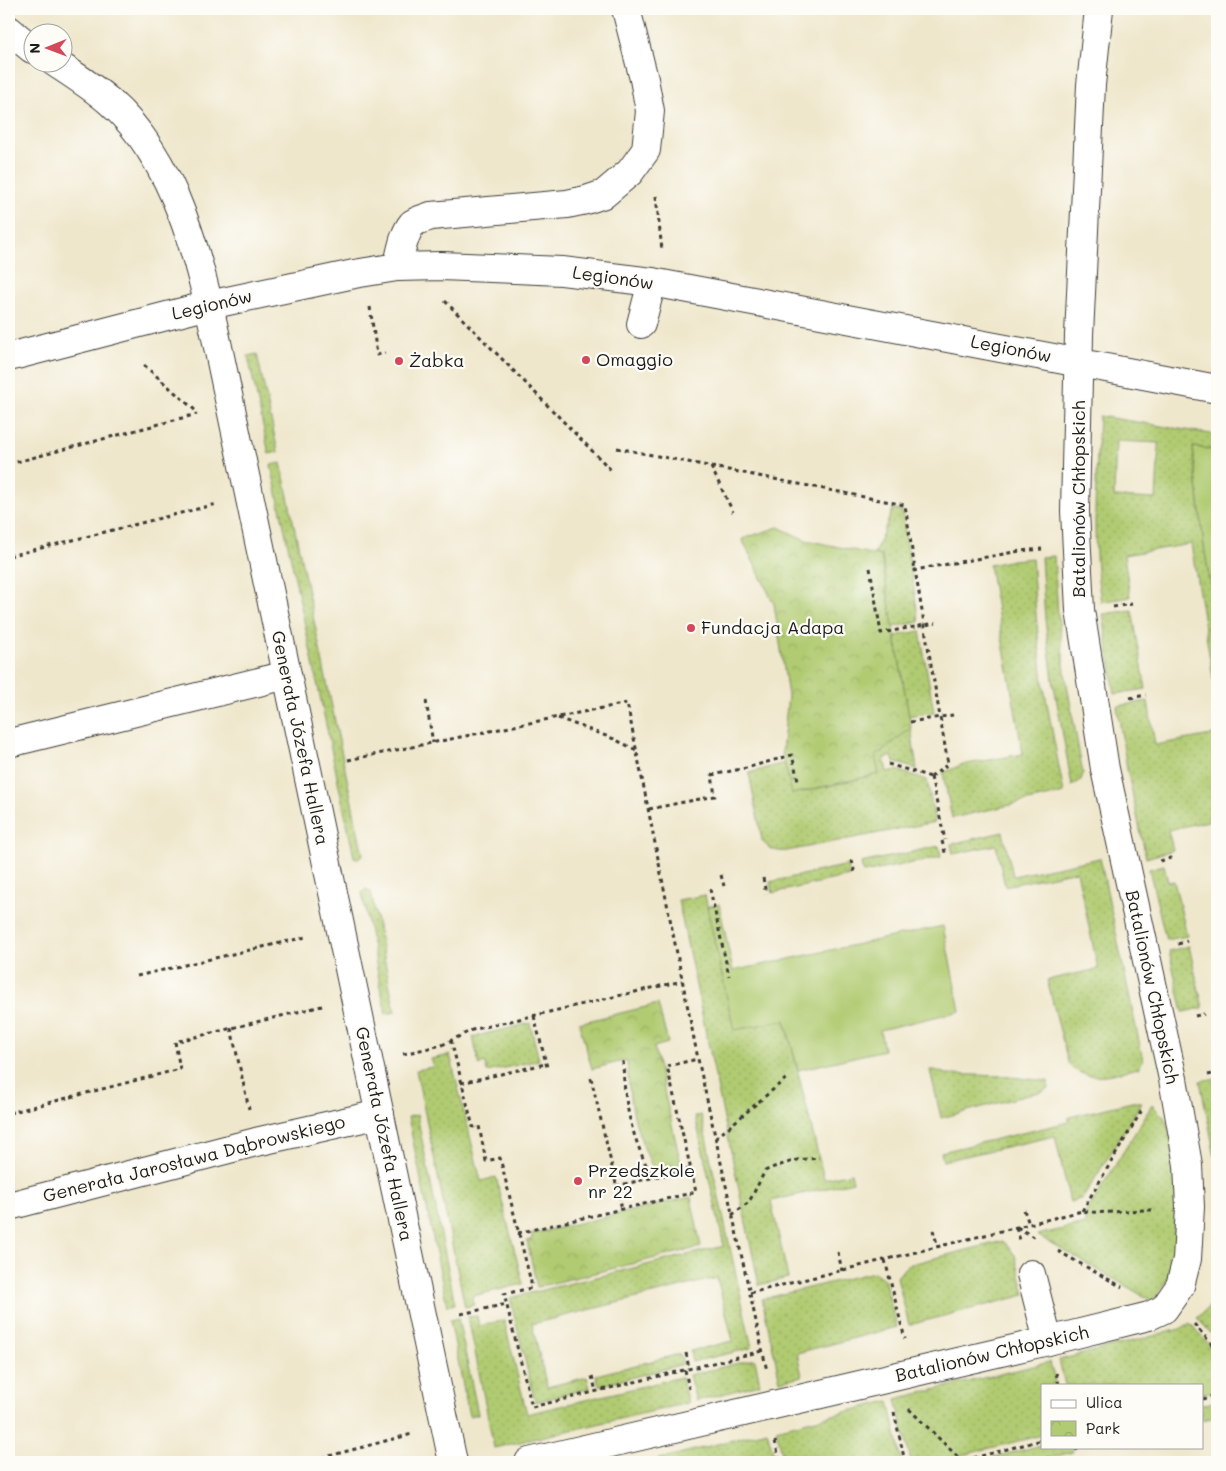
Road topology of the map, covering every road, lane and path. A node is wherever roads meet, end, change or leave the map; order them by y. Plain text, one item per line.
1 (626, 9) edge
2 (1099, 9) edge
3 (9, 30) edge
4 (22, 41) edge
5 (70, 72) edge
6 (655, 190) dead end
7 (662, 252) dead end
8 (397, 267) junction
9 (652, 282) junction
10 (445, 301) dead end
11 (209, 305) junction
12 (370, 305) dead end
13 (641, 324) dead end
14 (386, 353) dead end
15 (9, 356) edge
16 (1079, 362) junction
17 (144, 365) dead end
18 (1217, 389) edge
19 (198, 414) junction
20 (204, 418) dead end
21 (617, 448) dead end
22 (9, 464) edge
23 (710, 467) junction
24 (612, 471) dead end
25 (226, 502) dead end
26 (733, 512) dead end
27 (1036, 550) dead end
28 (9, 556) edge
29 (870, 568) dead end
30 (915, 570) junction
31 (936, 623) dead end
32 (924, 625) junction
33 (287, 674) junction
34 (426, 701) dead end
35 (953, 715) dead end
36 (557, 717) junction
37 (940, 717) junction
38 (910, 722) dead end
39 (9, 743) edge
40 (433, 743) junction
41 (636, 750) junction
42 (348, 760) dead end
43 (888, 764) dead end
44 (931, 777) junction
45 (798, 780) dead end
46 (648, 809) junction
47 (946, 856) dead end
48 (852, 860) dead end
49 (721, 875) dead end
50 (856, 875) dead end
51 (763, 878) dead end
52 (724, 886) dead end
53 (710, 889) dead end
54 (766, 894) dead end
55 (307, 937) dead end
56 (137, 976) dead end
57 (729, 976) dead end
58 (682, 981) junction
59 (331, 1004) dead end
60 (534, 1016) junction
61 (231, 1028) junction
62 (451, 1040) junction
63 (401, 1054) dead end
64 (698, 1059) junction
65 (623, 1060) dead end
66 (789, 1076) dead end
67 (591, 1078) dead end
68 (461, 1083) junction
69 (1147, 1102) dead end
70 (9, 1113) edge
71 (380, 1114) junction
72 (715, 1138) junction
73 (256, 1142) junction
74 (819, 1158) dead end
75 (690, 1169) junction
76 (652, 1178) junction
77 (616, 1186) junction
78 (9, 1206) edge
79 (622, 1209) junction
80 (1024, 1210) dead end
81 (1158, 1210) dead end
82 (1082, 1211) junction
83 (732, 1216) junction
84 (1029, 1224) junction
85 (1016, 1227) junction
86 (933, 1230) dead end
87 (518, 1233) junction
88 (1041, 1241) dead end
89 (1050, 1246) dead end
90 (938, 1247) junction
91 (838, 1252) dead end
92 (885, 1260) junction
93 (842, 1271) junction
94 (1031, 1274) dead end
95 (1125, 1289) dead end
96 (750, 1293) junction
97 (507, 1304) junction
98 (461, 1314) dead end
99 (1192, 1322) dead end
100 (1048, 1341) junction
101 (1217, 1350) edge
102 (762, 1351) junction
103 (686, 1353) dead end
104 (689, 1369) junction
105 (914, 1372) junction
106 (592, 1376) dead end
107 (768, 1379) dead end
108 (888, 1385) junction
109 (596, 1391) junction
110 (1217, 1395) edge
111 (1204, 1398) edge
112 (414, 1434) dead end
113 (1041, 1440) edge
114 (979, 1457) junction
115 (962, 1461) junction
116 (306, 1462) edge
117 (453, 1462) edge
118 (529, 1462) edge
119 (905, 1462) edge
120 (958, 1462) edge
121 (980, 1462) edge

1 - 8 street
2 - 16 street, Batalionów Chłopskich
3 - 4 street
5 - 11 street, Generała Józefa Hallera
6 - 7 path
8 - 9 street, Legionów
8 - 11 street, Legionów
9 - 13 street
9 - 16 street, Legionów
10 - 24 path
11 - 15 street, Legionów
11 - 33 street, Generała Józefa Hallera
12 - 14 path
16 - 18 street, Legionów
16 - 100 street, Batalionów Chłopskich
17 - 19 path
19 - 20 path
19 - 22 path
21 - 23 path
23 - 26 path
23 - 30 path
25 - 28 path
27 - 30 path
29 - 32 path
30 - 32 path
31 - 32 path
32 - 37 path
33 - 39 street
33 - 71 street, Generała Józefa Hallera
34 - 40 path
35 - 37 path
36 - 40 path
36 - 41 path
36 - 41 path
37 - 38 path
37 - 44 path
40 - 42 path
41 - 46 path
43 - 44 path
44 - 47 path
45 - 46 path
46 - 58 path
48 - 50 path
49 - 52 path
51 - 54 path
53 - 57 path
55 - 56 path
58 - 60 path
58 - 64 path
59 - 61 path
60 - 62 path
60 - 68 path
61 - 70 path
61 - 73 path
62 - 63 path
62 - 68 path
64 - 72 path
64 - 75 path
65 - 76 path
66 - 72 path
67 - 77 path
68 - 87 path
69 - 82 path
71 - 73 street, Generała Jarosława Dąbrowskiego
71 - 117 street, Generała Józefa Hallera
72 - 83 path
73 - 78 street, Generała Jarosława Dąbrowskiego
74 - 83 path
75 - 76 path
75 - 79 path
76 - 77 path
77 - 79 path
79 - 87 path
80 - 84 path
81 - 82 path
82 - 84 path
83 - 96 path
84 - 85 path
85 - 88 path
85 - 90 path
86 - 90 path
87 - 97 path
89 - 95 path
90 - 92 path
91 - 93 path
92 - 93 path
92 - 105 path
93 - 96 path
94 - 100 street
96 - 102 path
97 - 98 path
97 - 109 path
99 - 101 path
100 - 105 street, Batalionów Chłopskich
102 - 104 path
102 - 107 path
103 - 104 path
104 - 109 path
105 - 108 street, Batalionów Chłopskich
106 - 109 path
108 - 115 path
108 - 118 street, Batalionów Chłopskich
108 - 119 path
110 - 111 path
112 - 116 path
113 - 114 path
114 - 115 path
114 - 121 path
115 - 120 path

